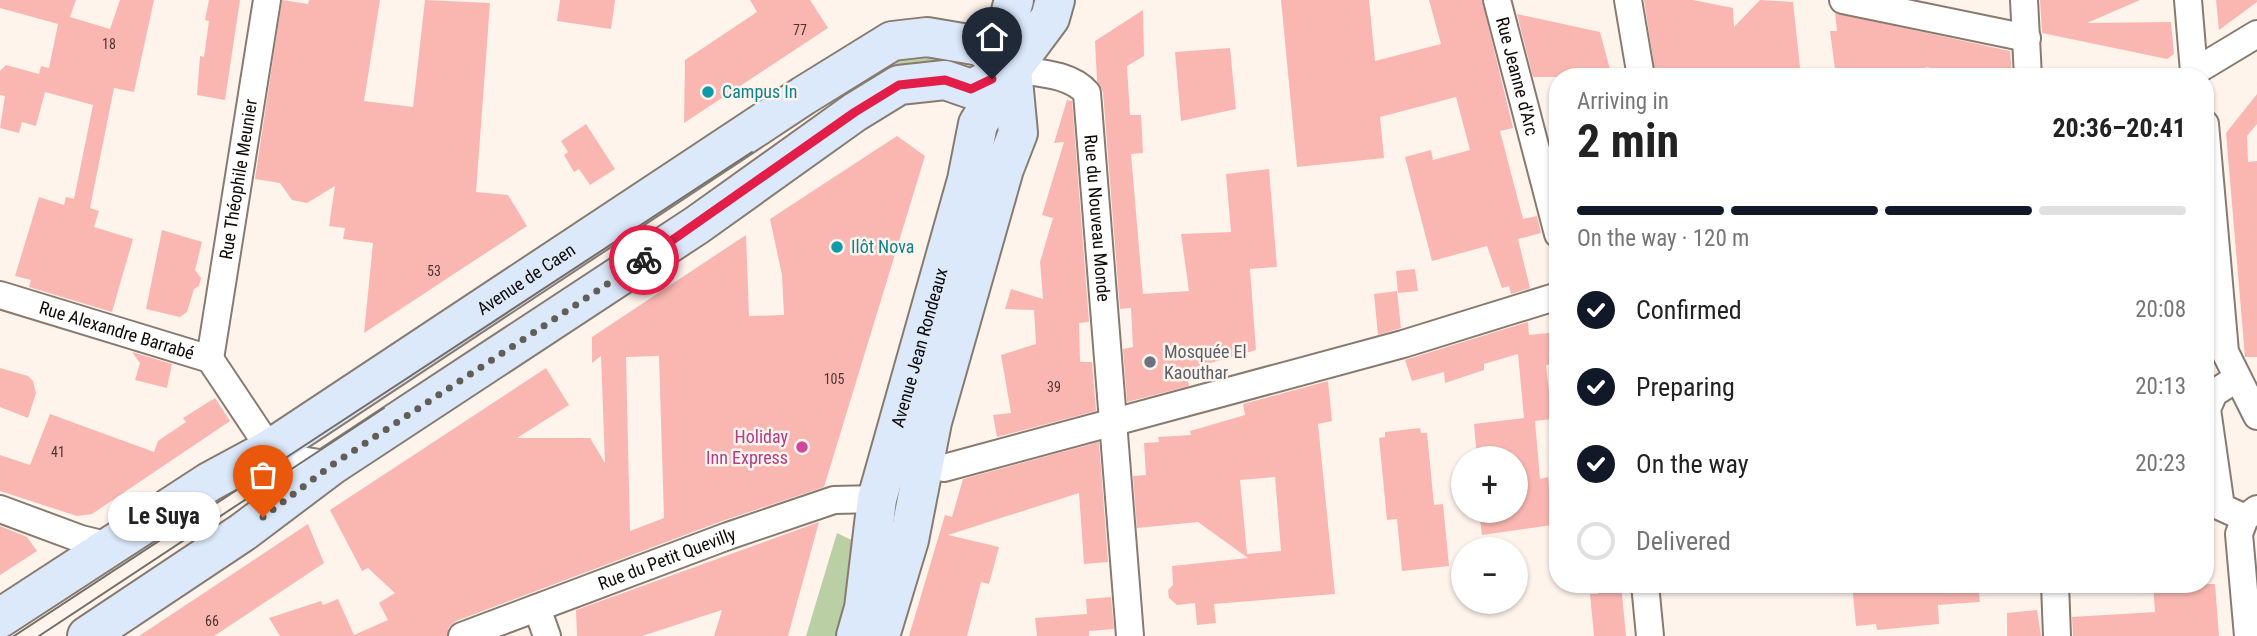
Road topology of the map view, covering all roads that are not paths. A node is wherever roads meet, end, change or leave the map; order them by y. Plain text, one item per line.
1 (267, 0) edge
2 (1014, 0) edge
3 (1055, 0) edge
4 (1497, 0) edge
5 (1628, 0) edge
6 (1843, 0) edge
7 (2024, 0) edge
8 (2188, 0) edge
9 (1931, 9) edge
10 (2257, 34) edge
11 (2027, 38) junction
12 (1639, 68) edge
13 (2028, 68) edge
14 (2193, 68) edge
15 (2204, 68) edge
16 (1012, 69) junction
17 (784, 109) junction
18 (810, 145) junction
19 (1549, 199) edge
20 (2214, 227) edge
21 (0, 295) edge
22 (1549, 299) edge
23 (211, 359) junction
24 (2236, 379) junction
25 (2214, 393) edge
26 (2257, 416) edge
27 (1114, 425) junction
28 (270, 449) junction
29 (332, 465) junction
30 (926, 465) junction
31 (2214, 473) edge
32 (877, 499) junction
33 (0, 509) edge
34 (2251, 514) edge
35 (110, 546) junction
36 (1646, 593) edge
37 (2055, 593) edge
38 (537, 608) junction
39 (0, 618) edge
40 (87, 636) edge
41 (462, 636) edge
42 (547, 636) edge
43 (856, 636) edge
44 (880, 636) edge
45 (1130, 636) edge
46 (1650, 636) edge
47 (2057, 636) edge
48 (2248, 636) edge

1 - 23 street, Rue Théophile Meunier
2 - 16 main road
3 - 16 main road, Avenue Jean Rondeaux
4 - 19 street, Rue Jeanne d'Arc
5 - 12 street
6 - 9 street
7 - 11 street
8 - 14 street
9 - 11 street
10 - 15 street
11 - 13 street
16 - 17 main road, Avenue de Caen
16 - 18 main road
16 - 27 street, Rue du Nouveau Monde
16 - 30 main road, Avenue Jean Rondeaux
16 - 32 main road, Avenue Jean Rondeaux
17 - 18 main road
17 - 28 main road, Avenue de Caen
18 - 29 main road
20 - 24 street
21 - 23 street, Rue Alexandre Barrabé
22 - 27 street
23 - 28 street, Rue Alexandre Barrabé
24 - 25 street
24 - 26 street
27 - 30 street
27 - 45 street, Rue du Nouveau Monde
28 - 29 street
28 - 35 main road, Avenue de Caen
29 - 40 main road
30 - 44 main road, Avenue Jean Rondeaux
31 - 34 street
32 - 38 street, Rue du Petit Quevilly
32 - 43 main road, Avenue Jean Rondeaux
33 - 35 street
34 - 48 street
35 - 39 main road, Avenue de Caen
36 - 46 street
37 - 47 street
38 - 41 street, Rue du Petit Quevilly
38 - 42 street

